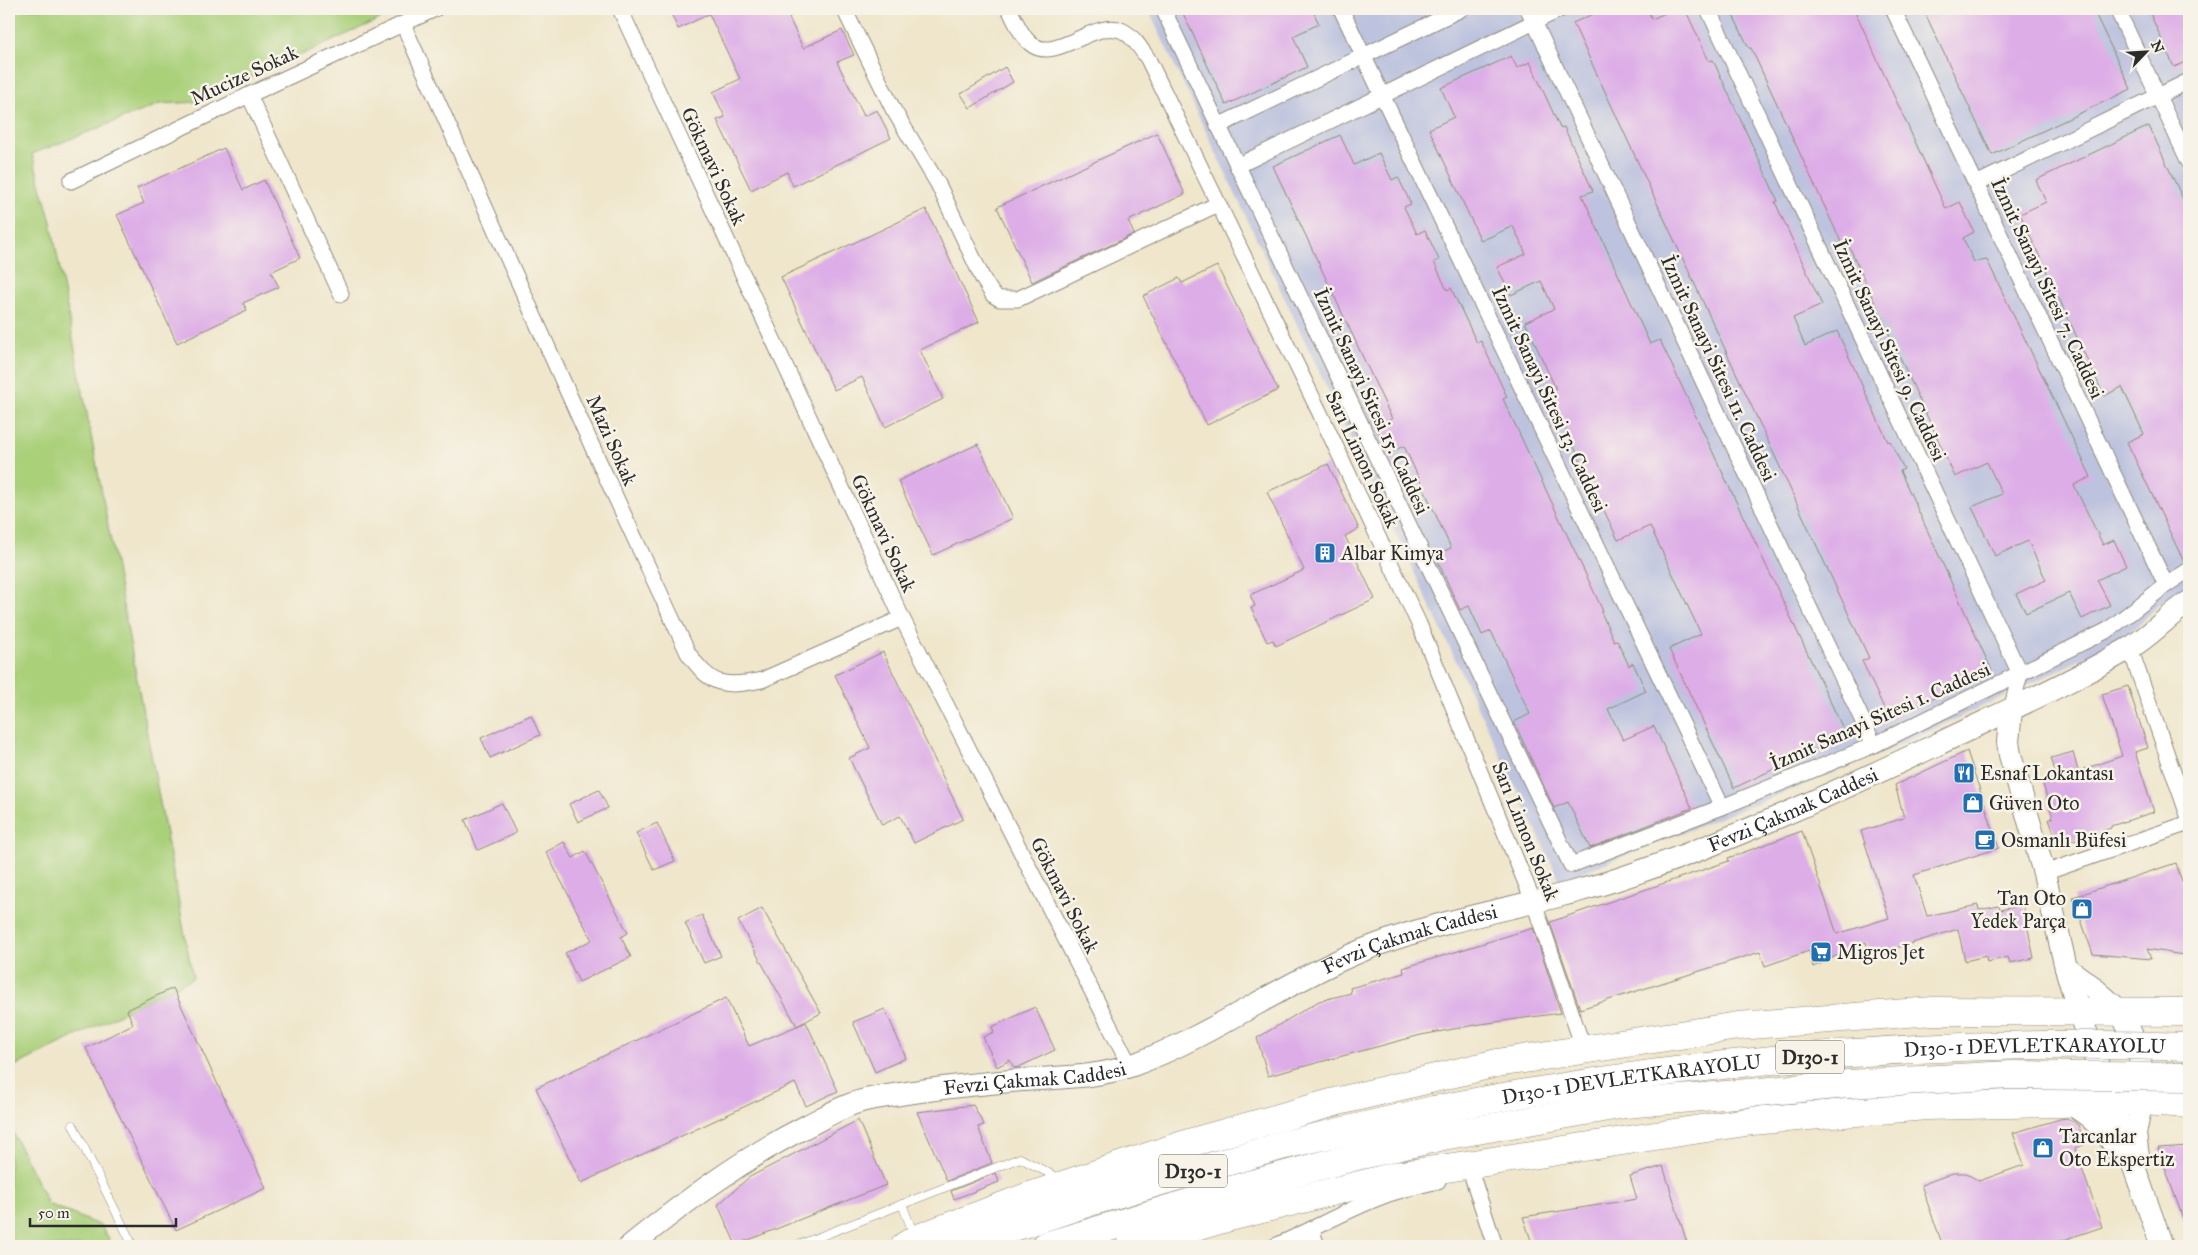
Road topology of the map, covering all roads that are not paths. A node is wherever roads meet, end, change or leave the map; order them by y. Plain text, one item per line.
1 (435, 9) edge
2 (620, 9) edge
3 (844, 9) edge
4 (1009, 9) edge
5 (1163, 9) edge
6 (1341, 9) edge
7 (1461, 9) edge
8 (1561, 9) edge
9 (1708, 9) edge
10 (1893, 9) edge
11 (2117, 9) edge
12 (1531, 16) edge
13 (403, 24) junction
14 (1363, 56) junction
15 (2189, 81) edge
16 (1382, 94) junction
17 (248, 95) junction
18 (2158, 96) junction
19 (1218, 126) junction
20 (2189, 162) edge
21 (1238, 166) junction
22 (71, 181) dead end
23 (1976, 184) junction
24 (1218, 204) junction
25 (340, 294) dead end
26 (2189, 570) edge
27 (2166, 585) junction
28 (2189, 602) edge
29 (902, 618) junction
30 (2130, 648) junction
31 (2020, 674) junction
32 (2011, 710) junction
33 (1874, 745) junction
34 (1722, 807) junction
35 (2189, 818) edge
36 (2189, 823) edge
37 (1571, 865) joint
38 (2044, 873) junction
39 (1534, 903) junction
40 (2066, 968) junction
41 (2079, 1012) junction
42 (2121, 1012) junction
43 (2189, 1012) edge
44 (2189, 1047) edge
45 (1584, 1050) junction
46 (1130, 1066) junction
47 (2189, 1077) edge
48 (2142, 1101) junction
49 (2067, 1102) junction
50 (2110, 1102) junction
51 (2189, 1104) edge
52 (73, 1125) dead end
53 (1572, 1148) junction
54 (1471, 1173) junction
55 (1067, 1183) junction
56 (2144, 1194) junction
57 (902, 1204) junction
58 (1312, 1231) junction
59 (910, 1243) edge
60 (133, 1246) edge
61 (630, 1246) edge
62 (796, 1246) edge
63 (956, 1246) edge
64 (1046, 1246) edge
65 (1130, 1246) edge
66 (1275, 1246) edge
67 (1316, 1246) edge
68 (1495, 1246) edge
69 (2162, 1246) edge

1 - 13 street, Mucize Sokak
2 - 29 street, Gökmavi Sokak
3 - 24 street
4 - 24 street, Sarı Limon Sokak
5 - 19 street, İzmit Sanayi Sitesi 15. Caddesi
6 - 14 street, İzmit Sanayi Sitesi 13. Caddesi
7 - 14 street
8 - 12 street
9 - 31 street, İzmit Sanayi Sitesi 9. Caddesi
10 - 23 street, İzmit Sanayi Sitesi 7. Caddesi
11 - 18 street
12 - 16 street
12 - 33 street, İzmit Sanayi Sitesi 11. Caddesi
13 - 17 street, Mucize Sokak
13 - 29 street, Mazi Sokak
14 - 16 street, İzmit Sanayi Sitesi 13. Caddesi
14 - 19 street
15 - 18 street
16 - 21 street
16 - 34 street, İzmit Sanayi Sitesi 13. Caddesi
17 - 22 street, Mucize Sokak
17 - 25 street
18 - 20 street
18 - 23 street
19 - 21 street, İzmit Sanayi Sitesi 15. Caddesi
21 - 37 street, İzmit Sanayi Sitesi 15. Caddesi
23 - 27 street, İzmit Sanayi Sitesi 7. Caddesi
24 - 39 street, Sarı Limon Sokak
26 - 27 street, İzmit Sanayi Sitesi 1. Caddesi
27 - 31 street, İzmit Sanayi Sitesi 1. Caddesi
28 - 30 street, Fevzi Çakmak Caddesi
29 - 46 street, Gökmavi Sokak
30 - 32 street, Fevzi Çakmak Caddesi
30 - 35 street
31 - 32 street
31 - 33 street, İzmit Sanayi Sitesi 1. Caddesi
32 - 38 street
32 - 39 street, Fevzi Çakmak Caddesi
33 - 34 street, İzmit Sanayi Sitesi 1. Caddesi
34 - 37 street, İzmit Sanayi Sitesi 1. Caddesi
36 - 38 street
38 - 40 street
39 - 45 street, Sarı Limon Sokak
39 - 46 street, Fevzi Çakmak Caddesi
40 - 41 street
40 - 42 street
41 - 42 highway
41 - 45 highway
41 - 50 street
42 - 43 highway
42 - 48 street
44 - 63 highway, D130-1 DEVLETKARAYOLU / D130-1, bridge
45 - 55 highway
46 - 61 street, Fevzi Çakmak Caddesi
47 - 64 highway, D130-1 DEVLETKARAYOLU / D130-1, bridge
48 - 50 highway
48 - 51 highway
48 - 56 street
49 - 50 highway
49 - 53 highway
49 - 56 street
50 - 56 street
52 - 60 lane
53 - 54 street
53 - 65 highway
54 - 58 street
54 - 68 street
55 - 57 lane
55 - 59 highway
56 - 69 street
57 - 59 lane
57 - 62 lane
58 - 66 street
58 - 67 street

